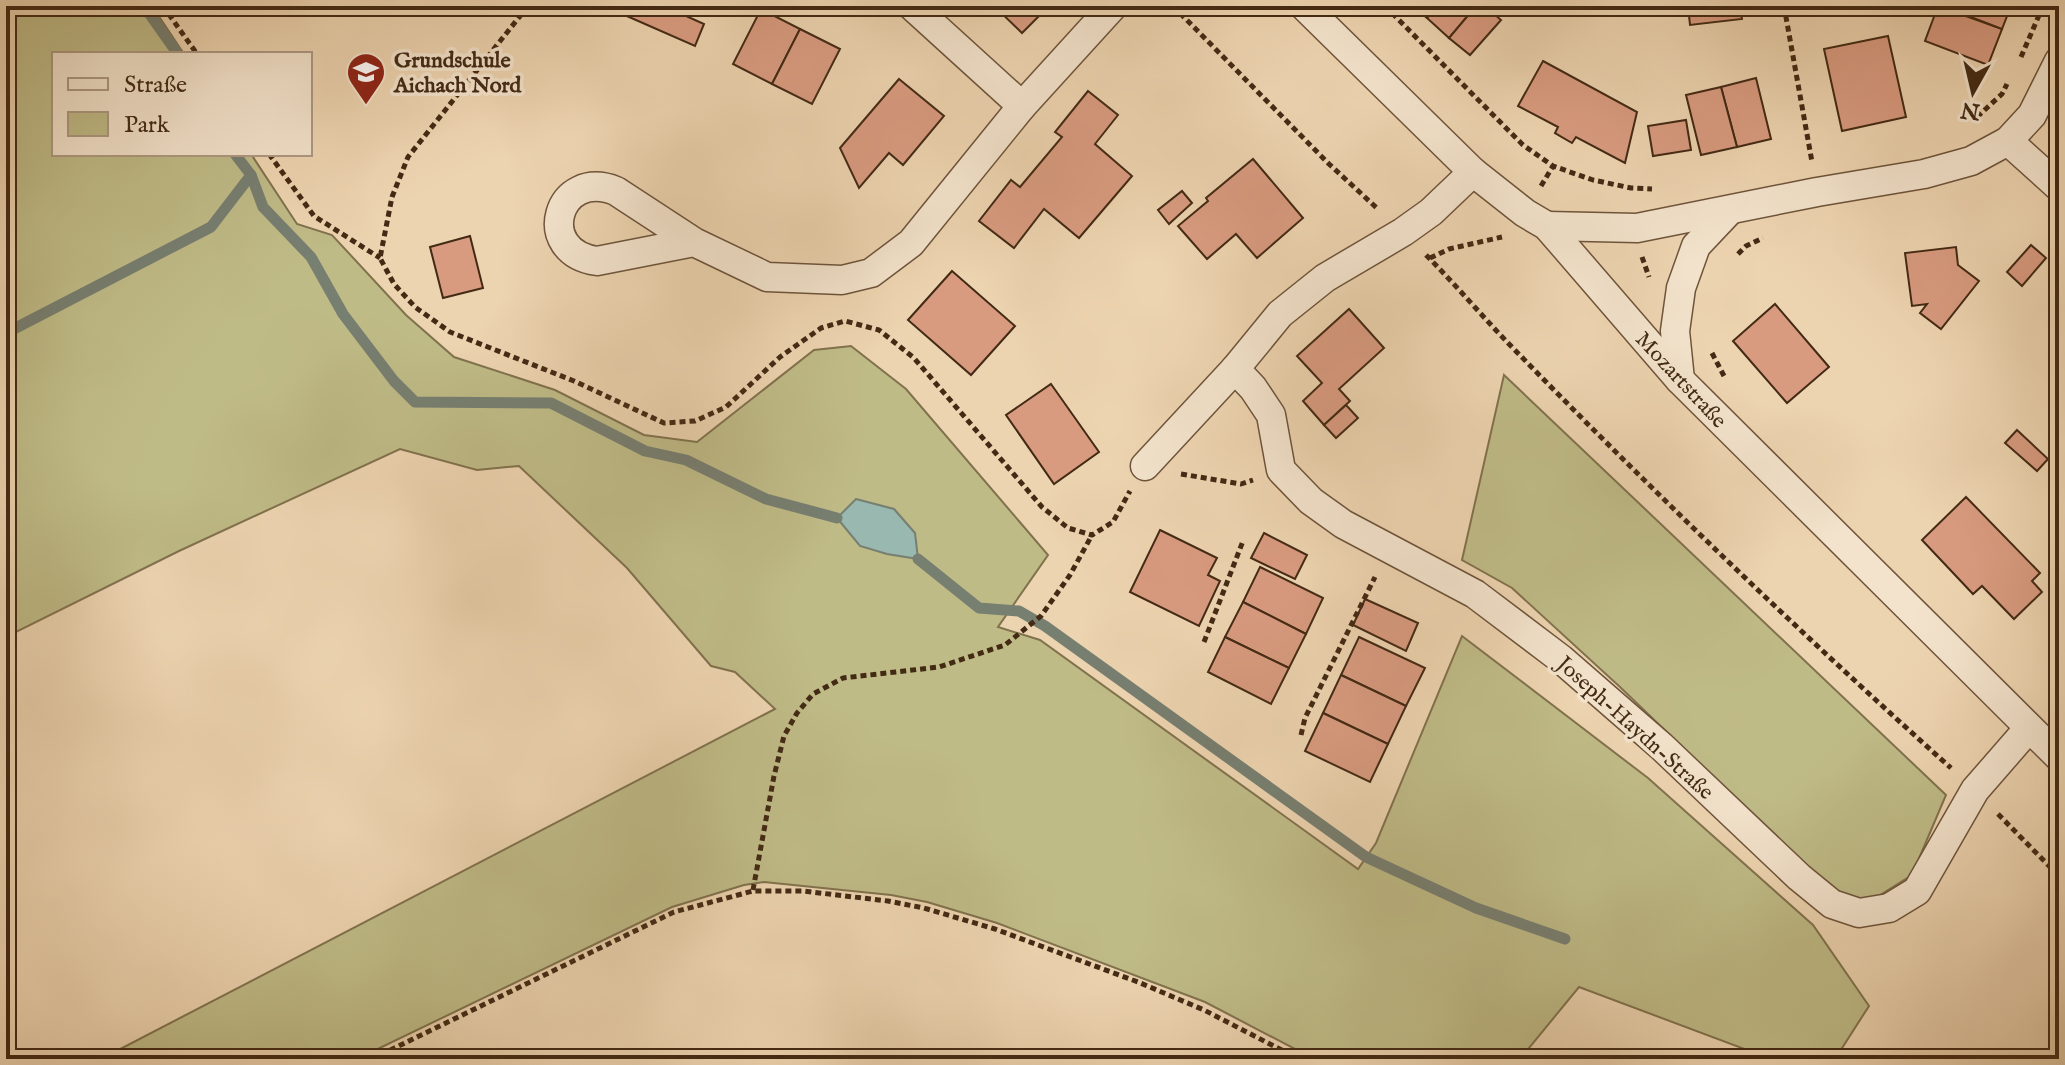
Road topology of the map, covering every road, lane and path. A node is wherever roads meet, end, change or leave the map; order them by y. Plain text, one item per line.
1 (163, 6) edge
2 (528, 6) edge
3 (912, 6) edge
4 (1113, 6) edge
5 (1173, 6) edge
6 (1304, 6) edge
7 (1385, 6) edge
8 (1784, 6) edge
9 (2043, 6) edge
10 (196, 52) edge
11 (2059, 61) edge
12 (2016, 68) dead end
13 (2009, 81) dead end
14 (1022, 106) junction
15 (1968, 122) dead end
16 (2008, 141) junction
17 (270, 156) edge
18 (1826, 157) dead end
19 (1811, 159) junction
20 (1797, 162) dead end
21 (1473, 172) junction
22 (2059, 187) edge
23 (1659, 189) dead end
24 (1817, 192) junction
25 (1729, 211) junction
26 (1536, 220) junction
27 (1403, 232) junction
28 (1768, 236) dead end
29 (694, 242) dead end
30 (380, 258) junction
31 (1430, 258) junction
32 (1729, 262) dead end
33 (1711, 341) dead end
34 (1235, 369) junction
35 (1726, 377) dead end
36 (1680, 380) junction
37 (1145, 466) junction
38 (1281, 470) junction
39 (1092, 535) junction
40 (1243, 541) dead end
41 (1388, 549) junction
42 (1204, 642) dead end
43 (2029, 728) junction
44 (1301, 735) dead end
45 (2059, 757) edge
46 (1975, 790) junction
47 (2059, 876) edge
48 (753, 891) junction
49 (372, 1059) edge
50 (1299, 1059) edge

1 - 10 path
2 - 30 path
3 - 14 street
4 - 14 street
5 - 27 path
6 - 21 street, Mozartstraße
7 - 23 path
8 - 19 path
9 - 12 path
11 - 16 street
13 - 15 path
14 - 29 street
16 - 22 street
16 - 24 street
17 - 30 path
18 - 19 path
19 - 20 path
19 - 24 path
21 - 26 street, Mozartstraße
21 - 27 street
24 - 25 street
25 - 26 street
25 - 36 street
26 - 31 path
26 - 36 street, Mozartstraße
27 - 31 path
27 - 34 street
28 - 32 path
30 - 39 path
31 - 46 path
33 - 35 path
34 - 37 street
34 - 38 street
36 - 43 street, Mozartstraße
37 - 38 path
37 - 39 path
38 - 41 street, Joseph-Haydn-Straße
39 - 48 path
40 - 42 path
41 - 44 path
41 - 46 street, Joseph-Haydn-Straße
43 - 45 street, Mozartstraße
43 - 46 street, Joseph-Haydn-Straße
46 - 47 path
48 - 49 path
48 - 50 path

